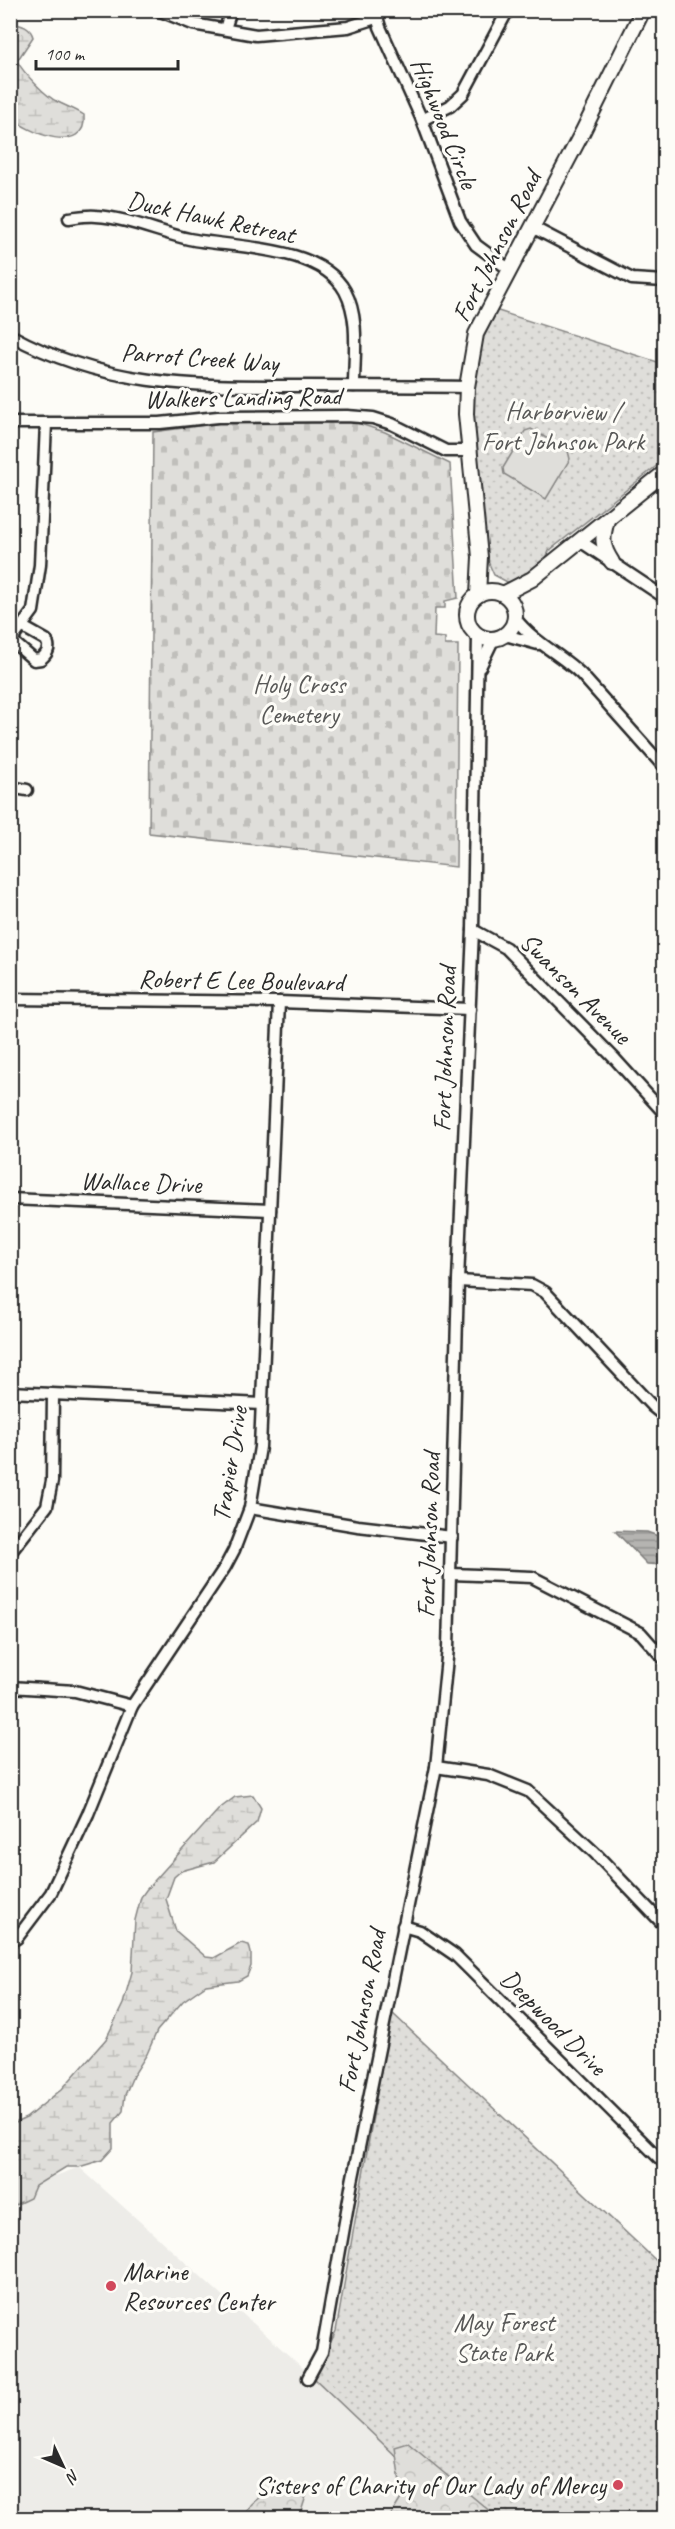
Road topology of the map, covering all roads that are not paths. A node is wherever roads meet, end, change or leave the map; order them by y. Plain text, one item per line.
1 (158, 10) edge
2 (231, 10) edge
3 (508, 10) edge
4 (643, 10) edge
5 (376, 14) edge
6 (225, 29) junction
7 (422, 120) junction
8 (69, 218) dead end
9 (532, 227) junction
10 (510, 270) junction
11 (664, 281) edge
12 (10, 335) edge
13 (354, 386) junction
14 (466, 387) junction
15 (10, 423) edge
16 (46, 423) junction
17 (469, 451) junction
18 (664, 473) edge
19 (607, 519) junction
20 (580, 541) junction
21 (480, 558) junction
22 (612, 562) junction
23 (532, 579) junction
24 (500, 592) junction
25 (478, 595) junction
26 (664, 597) edge
27 (515, 614) junction
28 (23, 627) junction
29 (478, 636) junction
30 (499, 637) junction
31 (11, 641) edge
32 (541, 645) junction
33 (477, 679) junction
34 (664, 767) edge
35 (10, 787) edge
36 (27, 790) dead end
37 (473, 930) junction
38 (10, 999) edge
39 (279, 1002) junction
40 (470, 1009) junction
41 (663, 1108) edge
42 (10, 1199) edge
43 (270, 1210) junction
44 (458, 1281) junction
45 (10, 1392) edge
46 (53, 1395) junction
47 (262, 1404) junction
48 (664, 1416) edge
49 (250, 1508) junction
50 (452, 1537) junction
51 (10, 1553) edge
52 (451, 1574) junction
53 (664, 1659) edge
54 (10, 1687) edge
55 (132, 1706) junction
56 (436, 1767) junction
57 (664, 1925) edge
58 (403, 1926) junction
59 (10, 1942) edge
60 (664, 2163) edge
61 (308, 2378) dead end

1 - 6 street
2 - 6 street
3 - 7 street
4 - 9 main road, Fort Johnson Road
5 - 6 street
5 - 7 street, Highwood Circle
7 - 10 street, Highwood Circle
8 - 13 street, Duck Hawk Retreat
9 - 10 main road, Fort Johnson Road
9 - 11 street
10 - 14 main road, Fort Johnson Road
12 - 13 street, Parrot Creek Way
13 - 14 street, Parrot Creek Way
14 - 17 main road, Fort Johnson Road
15 - 16 street, Walkers Landing Road
16 - 17 street, Walkers Landing Road
16 - 28 street
17 - 21 main road, Fort Johnson Road
18 - 19 main road
19 - 20 main road
19 - 22 main road
20 - 22 street
20 - 23 main road
21 - 24 main road, Fort Johnson Road
21 - 25 main road, Fort Johnson Road
22 - 26 street
23 - 24 main road
23 - 27 main road
24 - 25 main road
24 - 27 main road
25 - 29 main road
27 - 30 main road
27 - 32 street
28 - 31 street
28 - 31 street
29 - 30 main road
29 - 33 street, Fort Johnson Road
30 - 32 street
30 - 33 street, Fort Johnson Road
32 - 34 street
33 - 37 street, Fort Johnson Road
35 - 36 street
37 - 40 street, Fort Johnson Road
37 - 41 street, Swanson Avenue
38 - 39 street, Robert E Lee Boulevard
39 - 40 street, Robert E Lee Boulevard
39 - 43 street, Trapier Drive
40 - 44 street, Fort Johnson Road
42 - 43 street, Wallace Drive
43 - 47 street, Trapier Drive
44 - 48 street
44 - 50 street, Fort Johnson Road
45 - 46 street
46 - 47 street
46 - 51 street
47 - 49 street, Trapier Drive
49 - 50 street
49 - 55 street, Trapier Drive
50 - 52 street, Fort Johnson Road
52 - 53 street
52 - 56 street, Fort Johnson Road
54 - 55 street
55 - 59 street, Trapier Drive
56 - 57 street
56 - 58 street, Fort Johnson Road
58 - 60 street, Deepwood Drive
58 - 61 street, Fort Johnson Road

